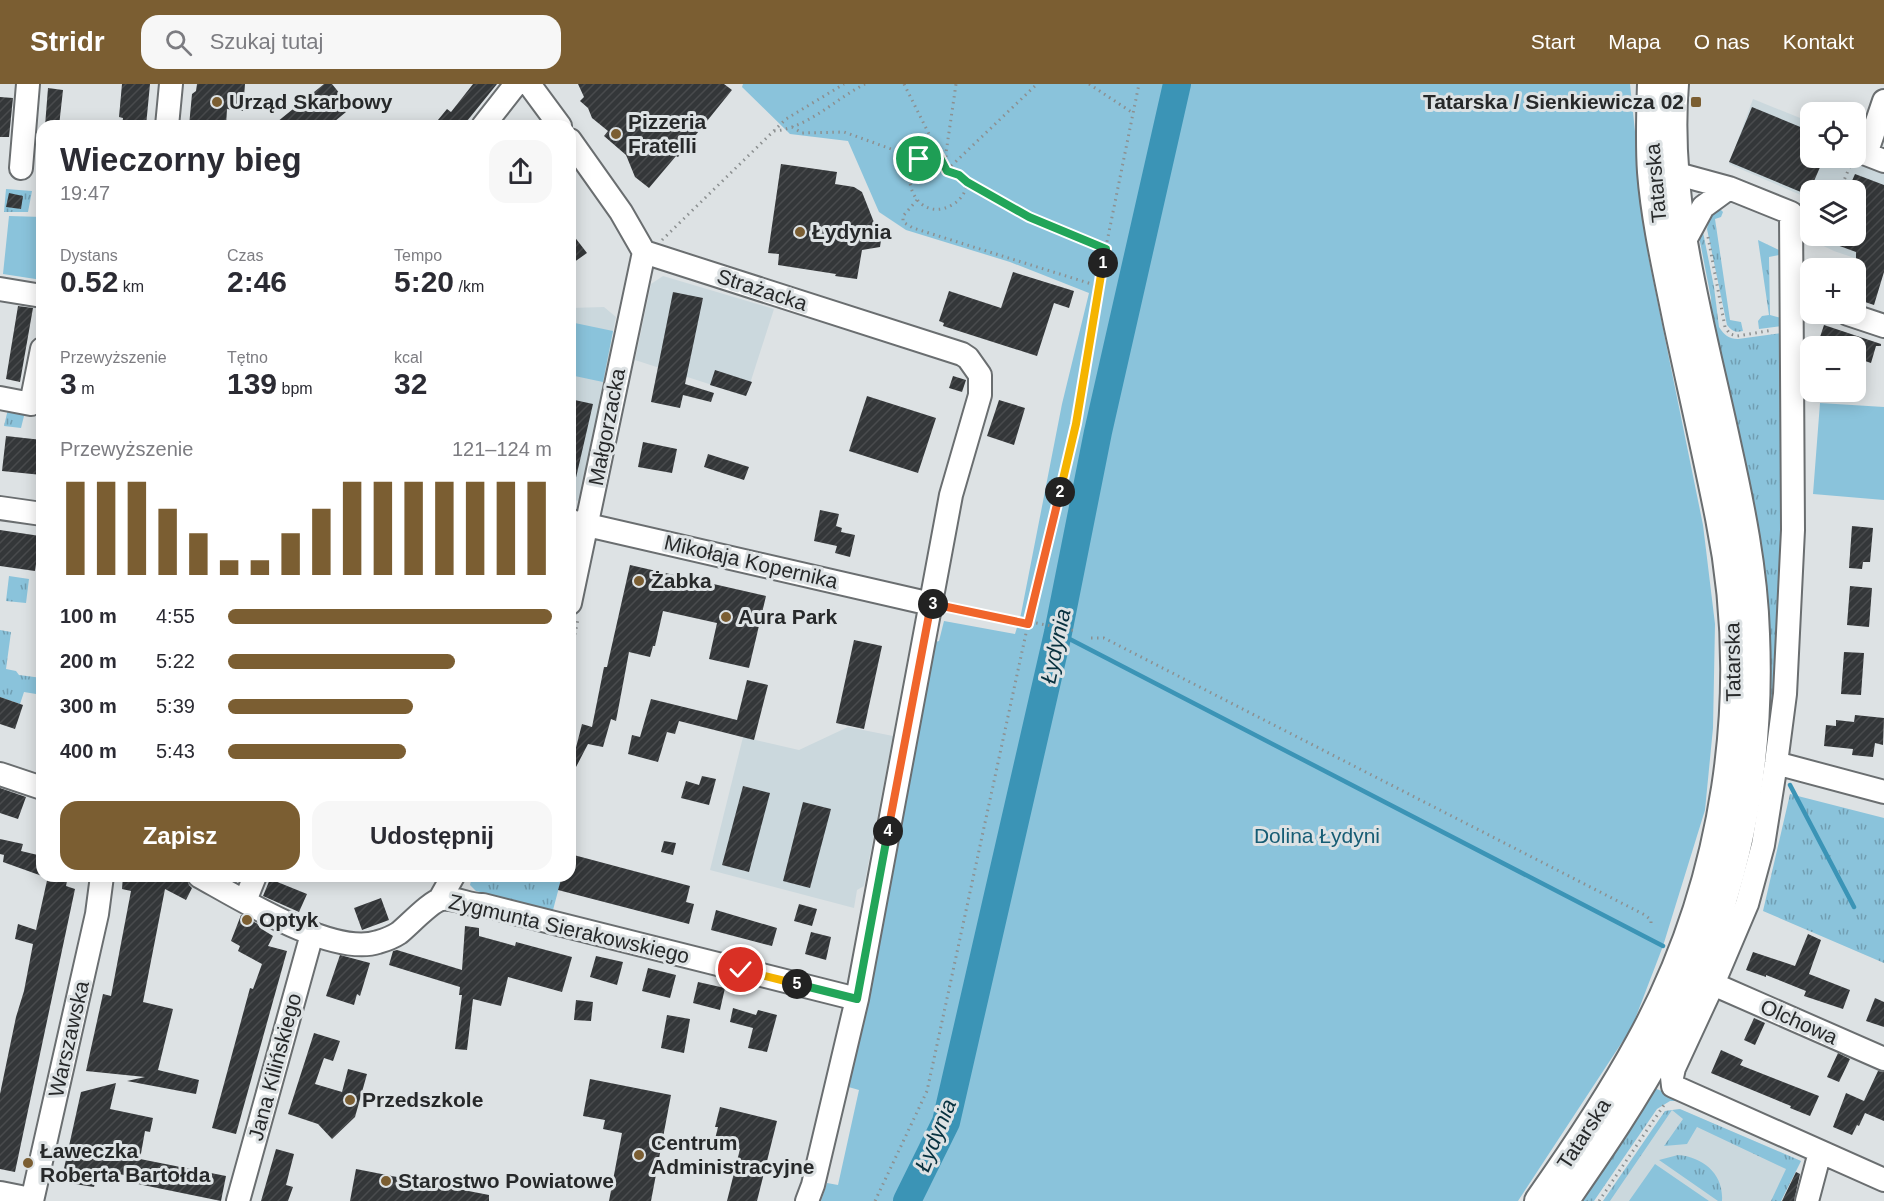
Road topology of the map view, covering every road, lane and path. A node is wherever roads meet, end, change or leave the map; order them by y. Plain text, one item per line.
1 (28, 84) edge
2 (171, 84) edge
3 (516, 84) edge
4 (529, 84) edge
5 (844, 84) edge
6 (865, 84) edge
7 (904, 84) edge
8 (956, 84) edge
9 (1037, 84) edge
10 (1089, 84) edge
11 (1139, 84) edge
12 (1652, 84) edge
13 (1674, 84) edge
14 (1884, 101) edge
15 (1133, 112) junction
16 (168, 120) edge
17 (488, 120) edge
18 (556, 120) edge
19 (792, 127) junction
20 (774, 131) junction
21 (576, 148) edge
22 (937, 152) junction
23 (919, 159) junction
24 (1884, 161) edge
25 (21, 168) dead end
26 (947, 171) junction
27 (1674, 173) junction
28 (967, 182) junction
29 (1728, 188) junction
30 (917, 200) junction
31 (1683, 244) junction
32 (1106, 249) junction
33 (644, 252) junction
34 (1098, 286) junction
35 (0, 289) edge
36 (1800, 290) edge
37 (36, 295) edge
38 (1866, 320) edge
39 (1800, 324) edge
40 (1884, 326) edge
41 (36, 379) edge
42 (0, 398) edge
43 (0, 508) edge
44 (36, 513) edge
45 (579, 523) edge
46 (576, 588) edge
47 (931, 604) junction
48 (1028, 624) junction
49 (1077, 631) dead end
50 (1090, 638) dead end
51 (1776, 763) junction
52 (0, 774) edge
53 (36, 786) edge
54 (1884, 792) edge
55 (101, 882) edge
56 (210, 882) edge
57 (253, 882) edge
58 (450, 882) edge
59 (440, 899) junction
60 (245, 901) junction
61 (1651, 925) dead end
62 (312, 934) junction
63 (1713, 984) junction
64 (857, 999) junction
65 (1884, 1059) edge
66 (1674, 1094) junction
67 (1820, 1152) junction
68 (1884, 1180) edge
69 (0, 1196) edge
70 (25, 1201) edge
71 (32, 1201) edge
72 (238, 1201) edge
73 (807, 1201) edge
74 (875, 1201) edge
75 (1539, 1201) edge
76 (1564, 1201) edge
77 (1599, 1201) edge
78 (1807, 1201) edge

1 - 25 street
2 - 16 street
3 - 17 street
4 - 18 street
5 - 20 path
6 - 19 path
7 - 22 path
8 - 26 path
9 - 26 path
10 - 15 path
11 - 15 path
12 - 75 main road, Tatarska
13 - 27 main road, Tatarska
14 - 24 street
15 - 32 path
19 - 20 path
19 - 23 path
20 - 33 path
21 - 33 street
22 - 23 path
22 - 26 path
23 - 30 path
26 - 28 path
27 - 29 street
27 - 31 main road, Tatarska
28 - 30 path
28 - 32 path
29 - 31 street
29 - 36 street
30 - 34 path
31 - 76 main road, Tatarska
32 - 34 path
33 - 45 street, Małgorzacka
33 - 47 street, Strażacka
34 - 48 path
35 - 37 street
38 - 40 street
39 - 51 street
41 - 42 street
43 - 44 street
45 - 46 street, Małgorzacka
45 - 47 street, Mikołaja Kopernika
47 - 48 path
47 - 64 street
48 - 49 path
48 - 74 path
50 - 61 path
51 - 54 street
51 - 63 street
52 - 53 street
55 - 71 street, Warszawska
56 - 60 street, Zygmunta Sierakowskiego
57 - 60 street
58 - 59 street
59 - 62 street, Zygmunta Sierakowskiego
59 - 64 street, Zygmunta Sierakowskiego
60 - 62 street, Zygmunta Sierakowskiego
62 - 72 street, Jana Kilińskiego
63 - 65 street, Olchowa
63 - 66 street
64 - 73 street
66 - 67 street
66 - 77 path
67 - 68 street
67 - 78 street
69 - 70 main road

